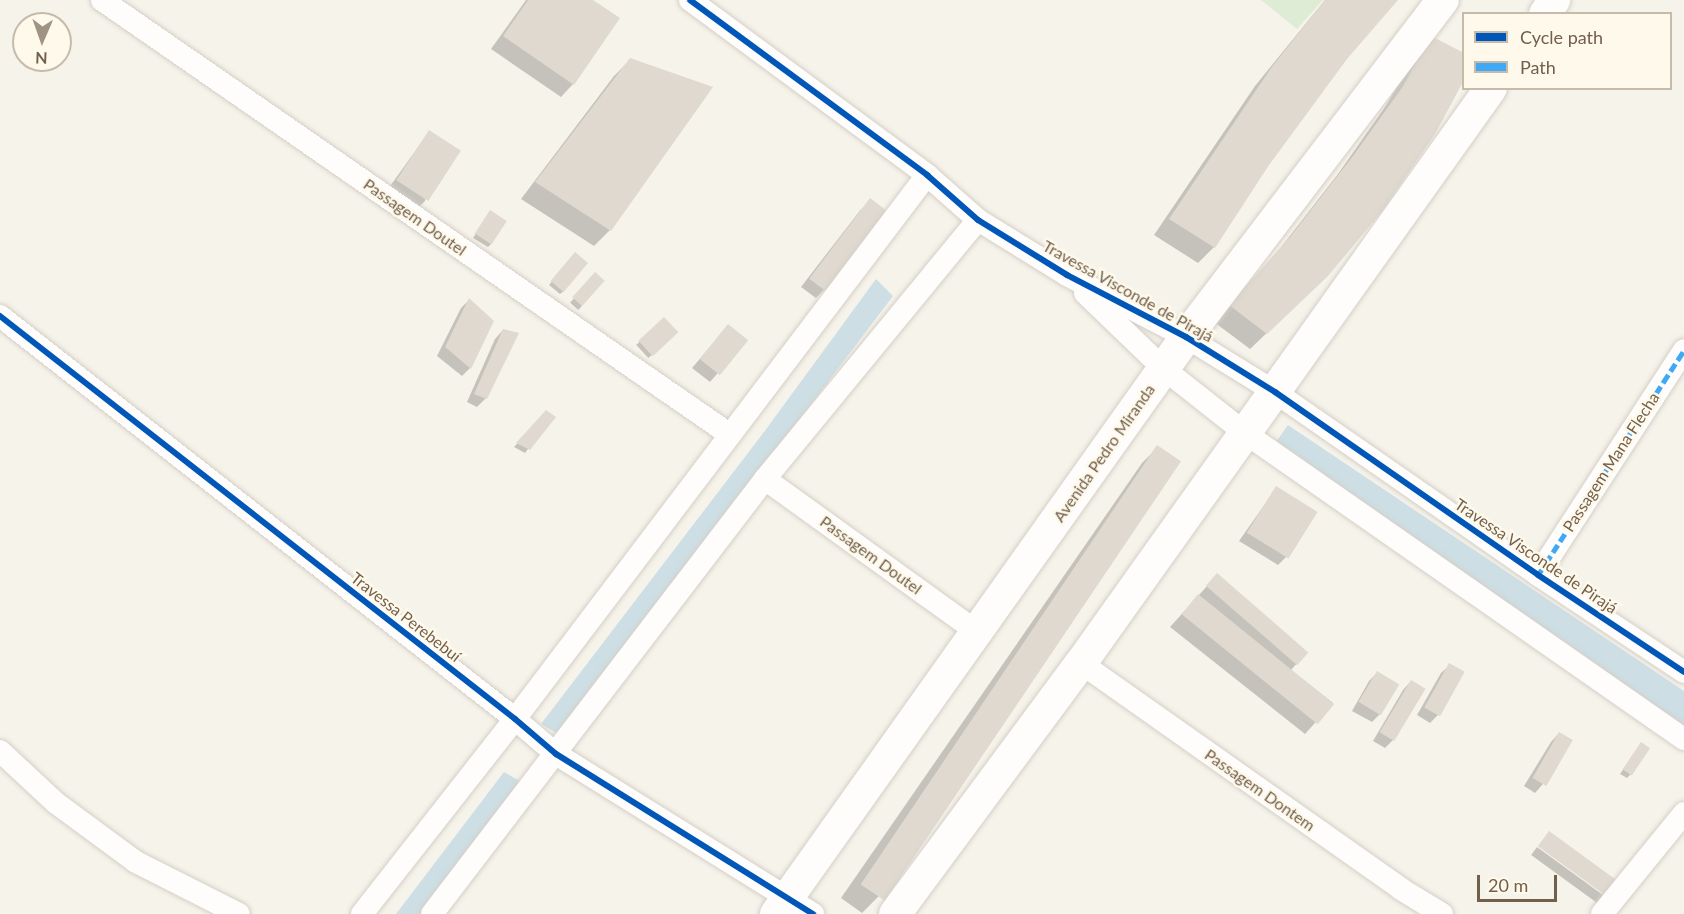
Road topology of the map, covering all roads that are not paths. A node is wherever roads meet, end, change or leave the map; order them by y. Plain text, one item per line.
1 (102, 0) edge
2 (690, 0) edge
3 (1443, 0) edge
4 (1490, 90) edge
5 (927, 175) junction
6 (978, 220) junction
7 (1066, 275) junction
8 (0, 316) edge
9 (1186, 337) junction
10 (1684, 350) edge
11 (1164, 369) junction
12 (1275, 392) junction
13 (1245, 433) junction
14 (729, 434) junction
15 (765, 479) junction
16 (1538, 575) junction
17 (977, 632) junction
18 (1081, 663) junction
19 (1684, 672) edge
20 (515, 719) junction
21 (1684, 739) edge
22 (0, 751) edge
23 (556, 754) junction
24 (1684, 813) edge
25 (793, 908) edge
26 (239, 914) edge
27 (362, 914) edge
28 (432, 914) edge
29 (895, 914) edge
30 (1442, 914) edge
31 (1602, 914) edge

1 - 14 street, Passagem Doutel
2 - 5 street, Travessa Visconde de Pirajá
3 - 9 main road, Avenida Pedro Miranda
4 - 12 main road
5 - 6 street, Travessa Visconde de Pirajá
5 - 14 street
6 - 7 street, Travessa Visconde de Pirajá
6 - 15 street
7 - 9 street, Travessa Visconde de Pirajá
7 - 11 street, Travessa Visconde de Pirajá
8 - 20 street, Travessa Perebebuí
9 - 11 main road, Avenida Pedro Miranda
9 - 12 street, Travessa Visconde de Pirajá
10 - 16 street, Passagem Mana Flecha
11 - 13 street, Travessa Visconde de Pirajá
11 - 17 main road, Avenida Pedro Miranda
12 - 13 main road
12 - 16 street, Travessa Visconde de Pirajá
13 - 18 main road
13 - 21 street, Travessa Visconde de Pirajá
14 - 20 street
15 - 17 street, Passagem Doutel
15 - 23 street
16 - 19 street, Travessa Visconde de Pirajá
17 - 25 main road, Avenida Pedro Miranda
18 - 29 main road
18 - 30 street, Passagem Dontem
20 - 23 street, Travessa Perebebuí
20 - 27 street
22 - 26 street
23 - 25 street, Travessa Perebebuí
23 - 28 street
24 - 31 street

